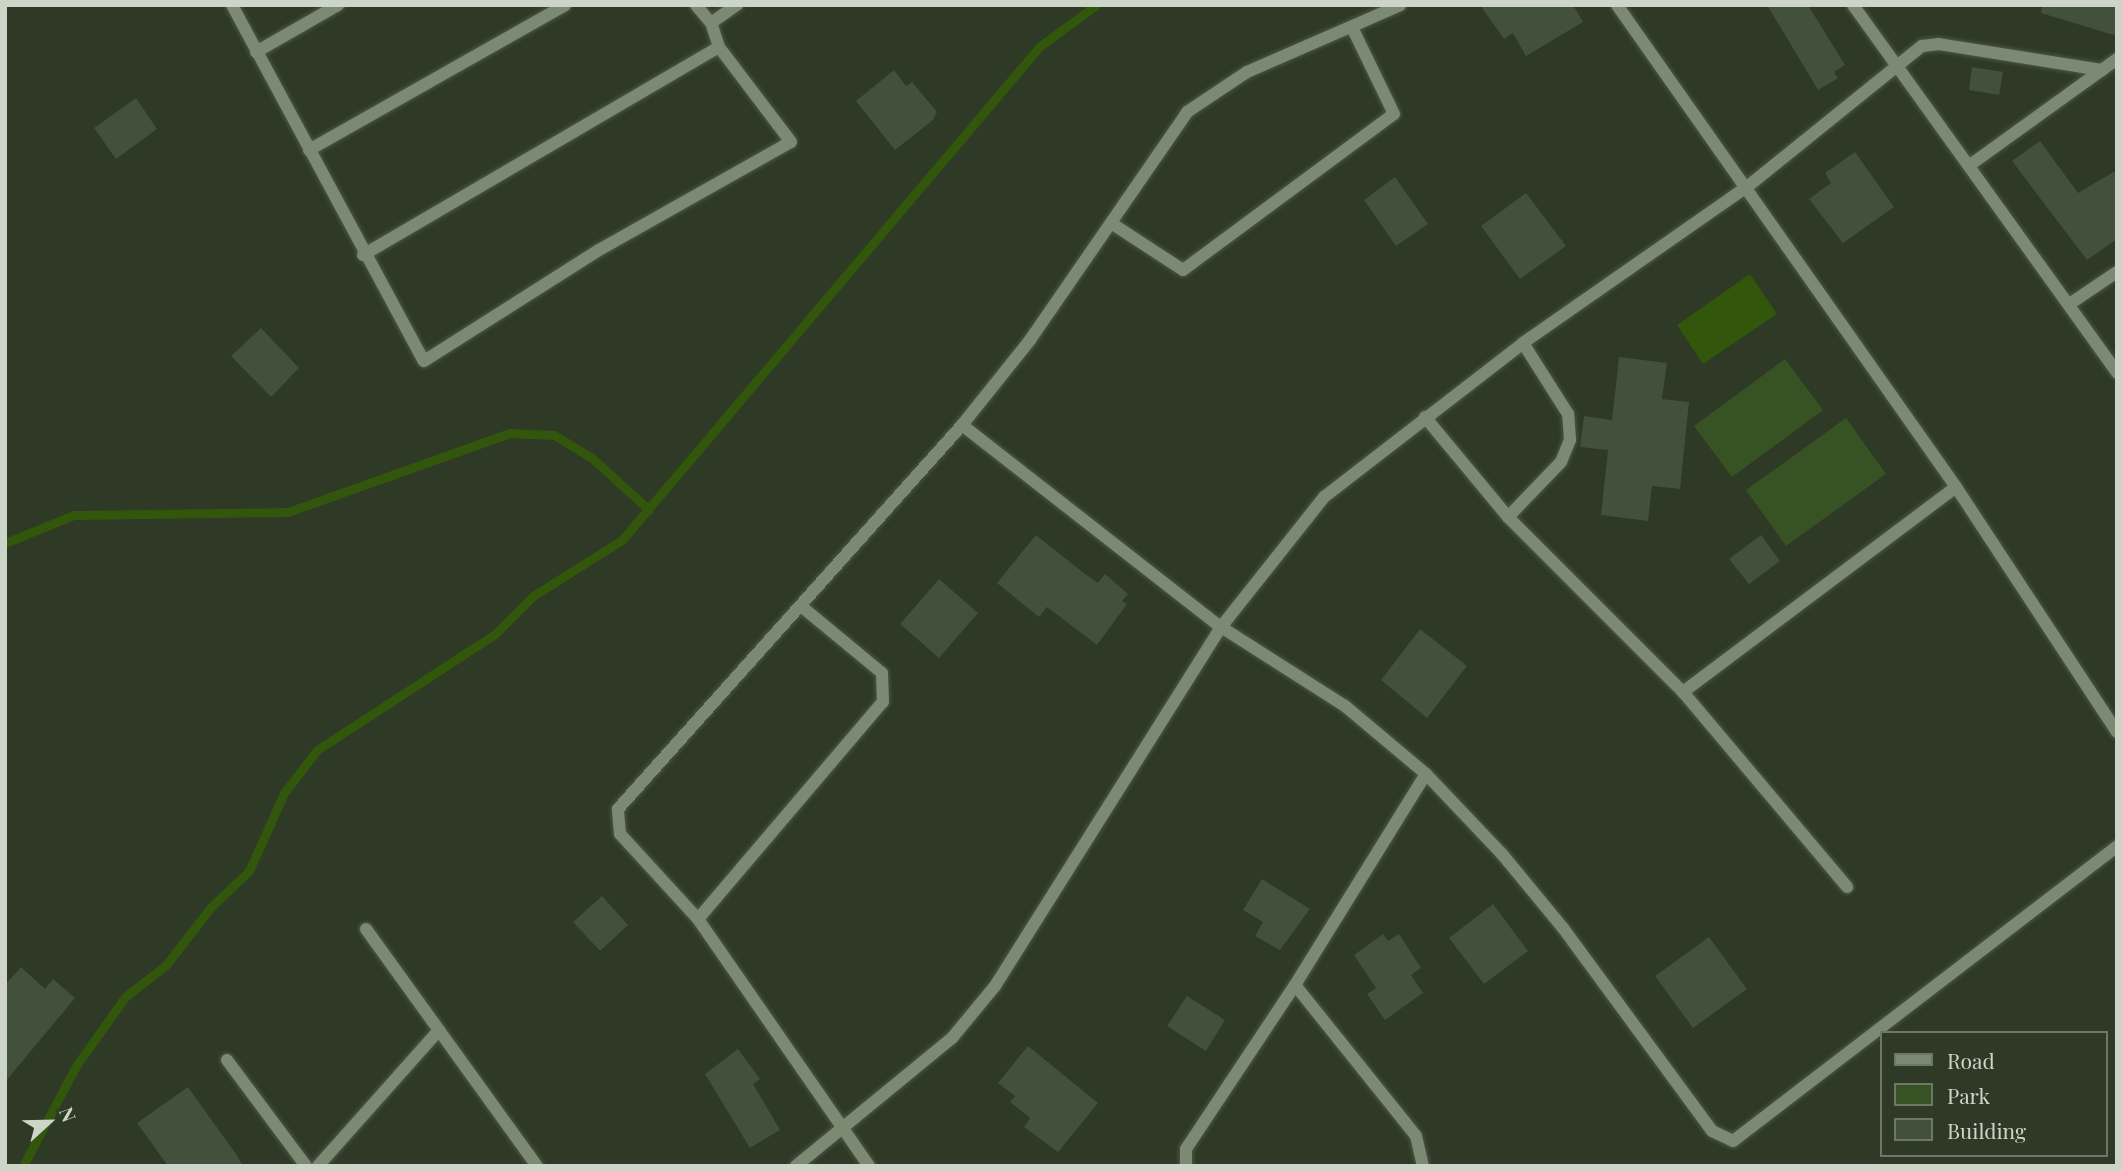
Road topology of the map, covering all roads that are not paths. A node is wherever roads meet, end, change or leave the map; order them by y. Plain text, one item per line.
1 (232, 5) edge
2 (338, 5) edge
3 (565, 5) edge
4 (696, 5) edge
5 (737, 5) edge
6 (1400, 5) edge
7 (1617, 5) edge
8 (1853, 5) edge
9 (711, 23) junction
10 (1352, 27) junction
11 (719, 47) junction
12 (256, 52) junction
13 (2117, 59) edge
14 (1897, 65) junction
15 (2102, 70) junction
16 (309, 150) junction
17 (1970, 165) junction
18 (1747, 187) junction
19 (1111, 223) junction
20 (363, 255) junction
21 (2117, 272) edge
22 (2071, 303) junction
23 (1523, 343) junction
24 (2117, 373) edge
25 (1425, 418) junction
26 (962, 425) junction
27 (1956, 487) junction
28 (1508, 517) junction
29 (801, 606) junction
30 (1221, 627) junction
31 (1683, 692) junction
32 (2117, 732) edge
33 (1426, 775) junction
34 (2117, 846) edge
35 (1847, 887) dead end
36 (698, 919) junction
37 (366, 929) dead end
38 (1295, 985) junction
39 (439, 1030) junction
40 (226, 1060) dead end
41 (844, 1129) junction
42 (306, 1166) edge
43 (318, 1166) edge
44 (537, 1166) edge
45 (796, 1166) edge
46 (869, 1166) edge
47 (1186, 1166) edge
48 (1423, 1166) edge

1 - 12 street
2 - 12 street
3 - 16 street
4 - 9 street
5 - 9 street
6 - 10 street
7 - 18 street
8 - 14 street
9 - 11 street
10 - 19 street
10 - 19 street
11 - 20 street
11 - 20 street
12 - 16 street
13 - 15 street
14 - 15 street
14 - 17 street
14 - 18 street
15 - 17 street
16 - 20 street
17 - 22 street
18 - 23 street
18 - 27 street
19 - 26 street
21 - 22 street
22 - 24 street
23 - 25 street
23 - 28 street
25 - 28 street
25 - 30 street
26 - 29 street
26 - 30 street
27 - 31 street
27 - 32 street
28 - 31 street
29 - 36 street
29 - 36 street
30 - 33 street
30 - 41 street
31 - 35 street
33 - 34 street
33 - 38 street
36 - 41 street
37 - 39 street
38 - 47 street
38 - 48 street
39 - 43 street
39 - 44 street
40 - 42 street
41 - 45 street
41 - 46 street

